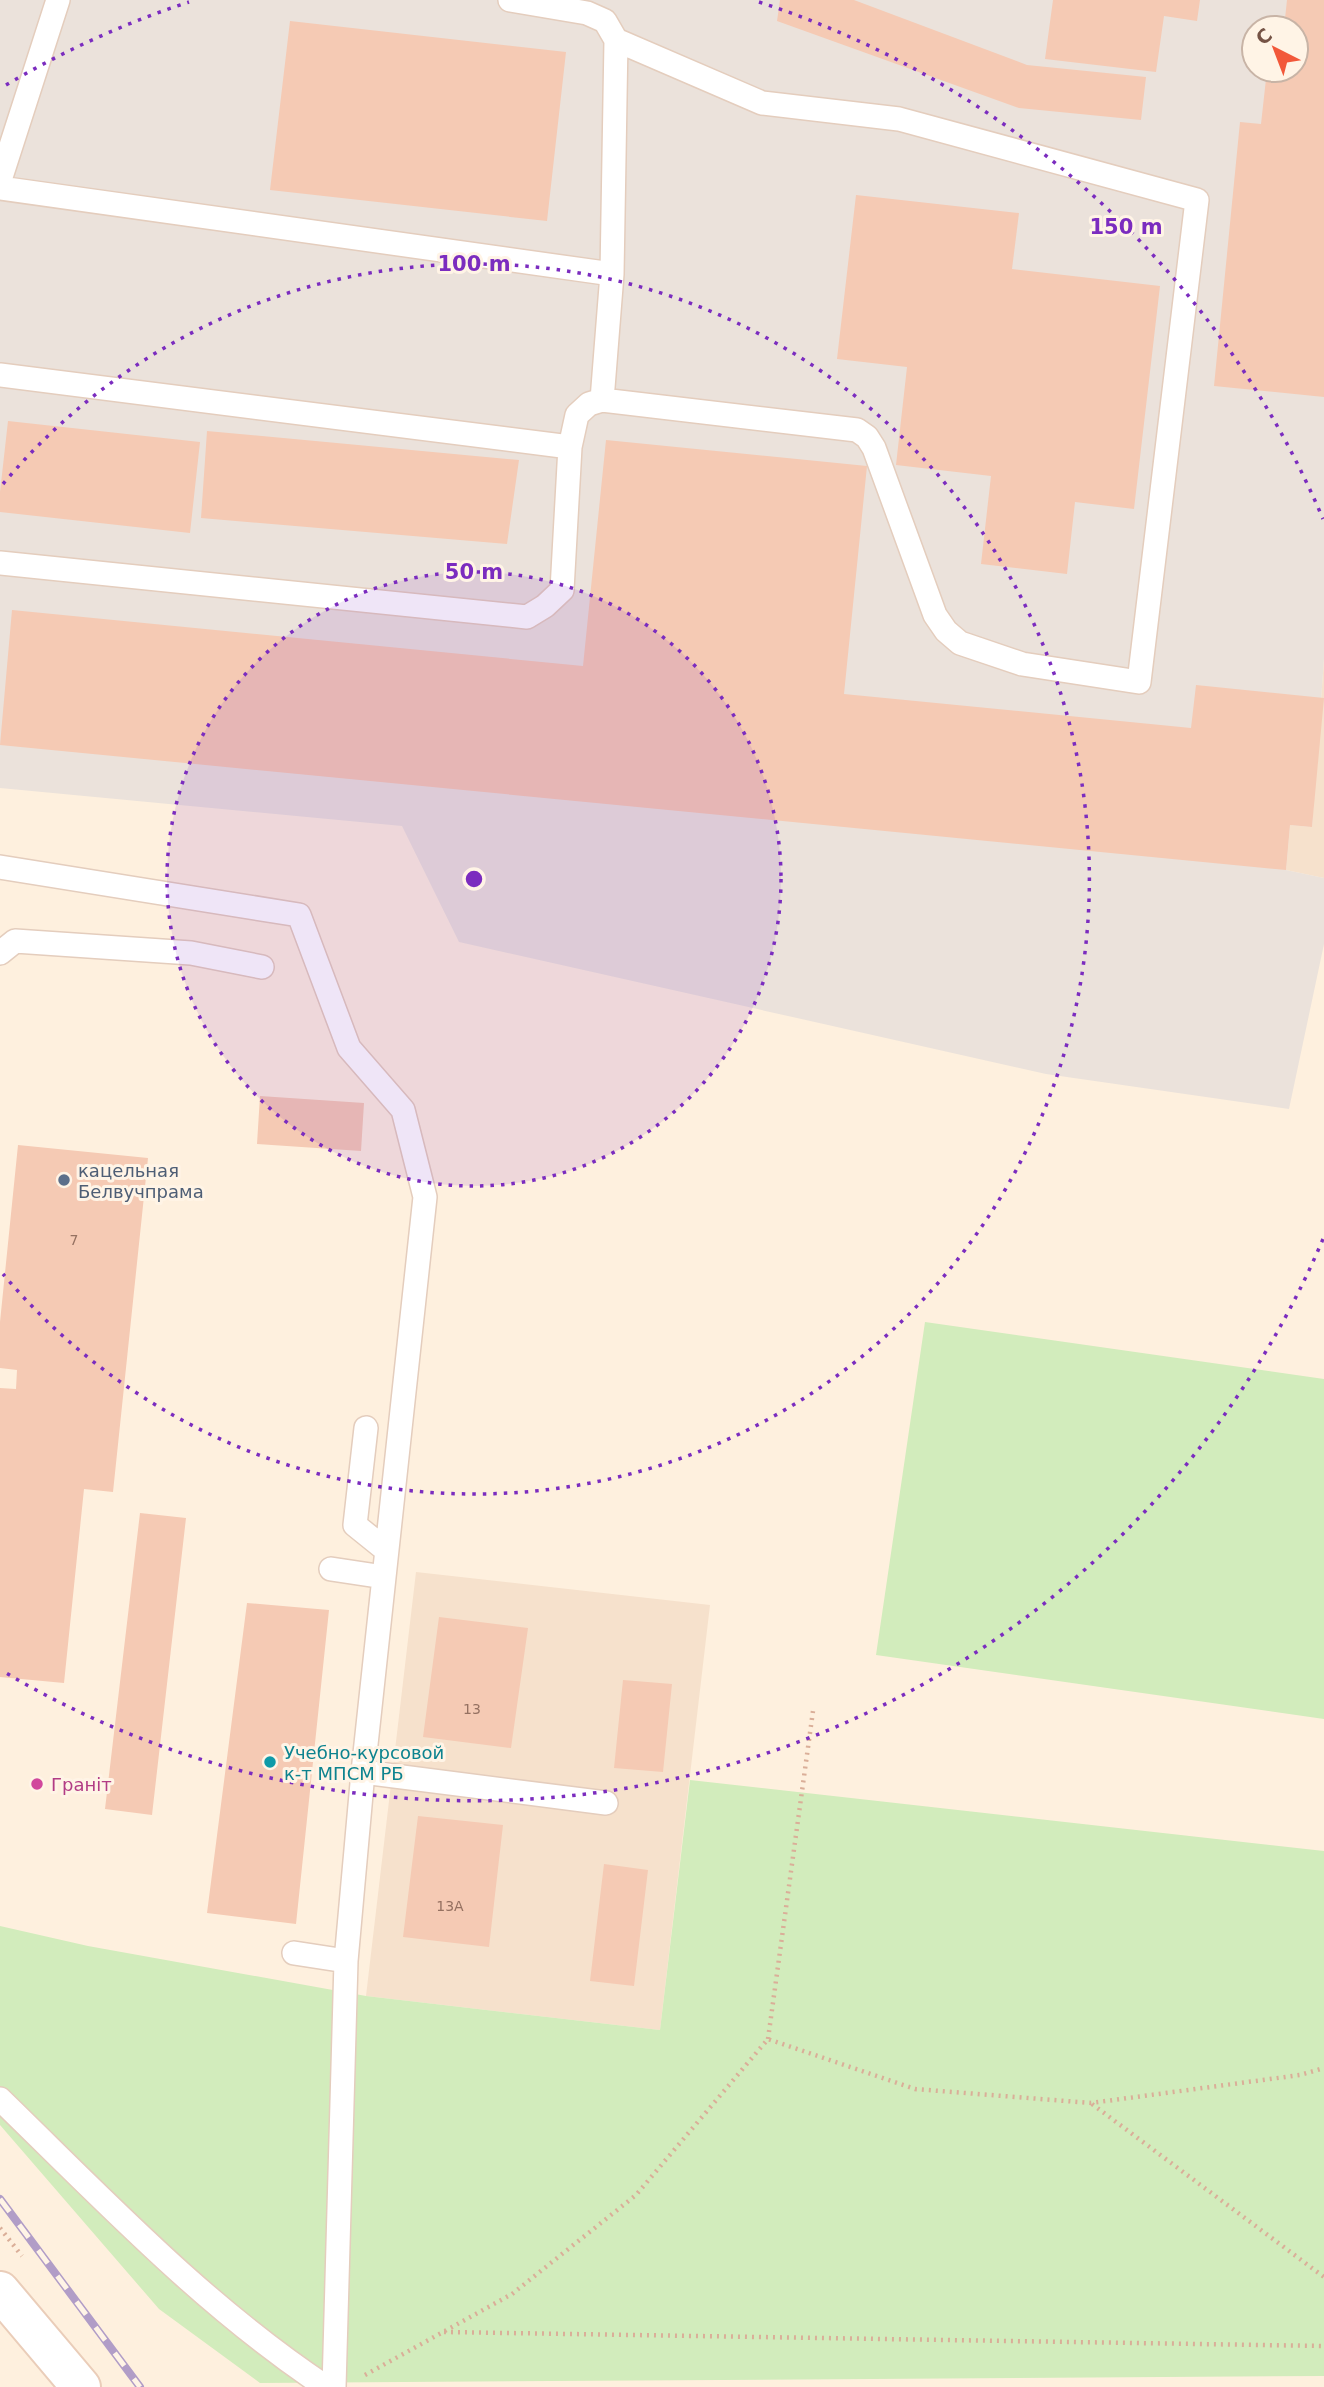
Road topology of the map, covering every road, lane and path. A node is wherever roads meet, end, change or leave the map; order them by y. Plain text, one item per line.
1 (58, 0) edge
2 (510, 0) edge
3 (616, 40) junction
4 (0, 180) edge
5 (0, 188) edge
6 (612, 274) junction
7 (0, 376) edge
8 (602, 400) junction
9 (569, 447) junction
10 (0, 563) edge
11 (0, 867) edge
12 (0, 953) edge
13 (262, 967) dead end
14 (366, 1428) dead end
15 (386, 1550) junction
16 (331, 1569) dead end
17 (384, 1577) junction
18 (813, 1711) dead end
19 (363, 1772) junction
20 (606, 1803) dead end
21 (294, 1953) dead end
22 (346, 1961) junction
23 (768, 2039) junction
24 (1324, 2068) edge
25 (0, 2099) edge
26 (1091, 2103) junction
27 (1324, 2277) edge
28 (0, 2291) edge
29 (443, 2332) junction
30 (1324, 2346) edge
31 (344, 2384) edge
32 (81, 2387) edge
33 (326, 2387) edge

1 - 4 lane
2 - 3 lane
3 - 6 lane
3 - 8 lane
5 - 6 lane
6 - 8 lane
7 - 9 lane
8 - 9 lane
9 - 10 lane
11 - 15 lane
12 - 13 lane
14 - 15 lane
15 - 17 lane
16 - 17 lane
17 - 19 lane
18 - 23 path
19 - 20 lane
19 - 22 lane
21 - 22 lane
22 - 31 lane
23 - 26 path
23 - 29 path
24 - 26 path
25 - 33 lane
26 - 27 path
28 - 32 street
29 - 30 path
29 - 31 path

